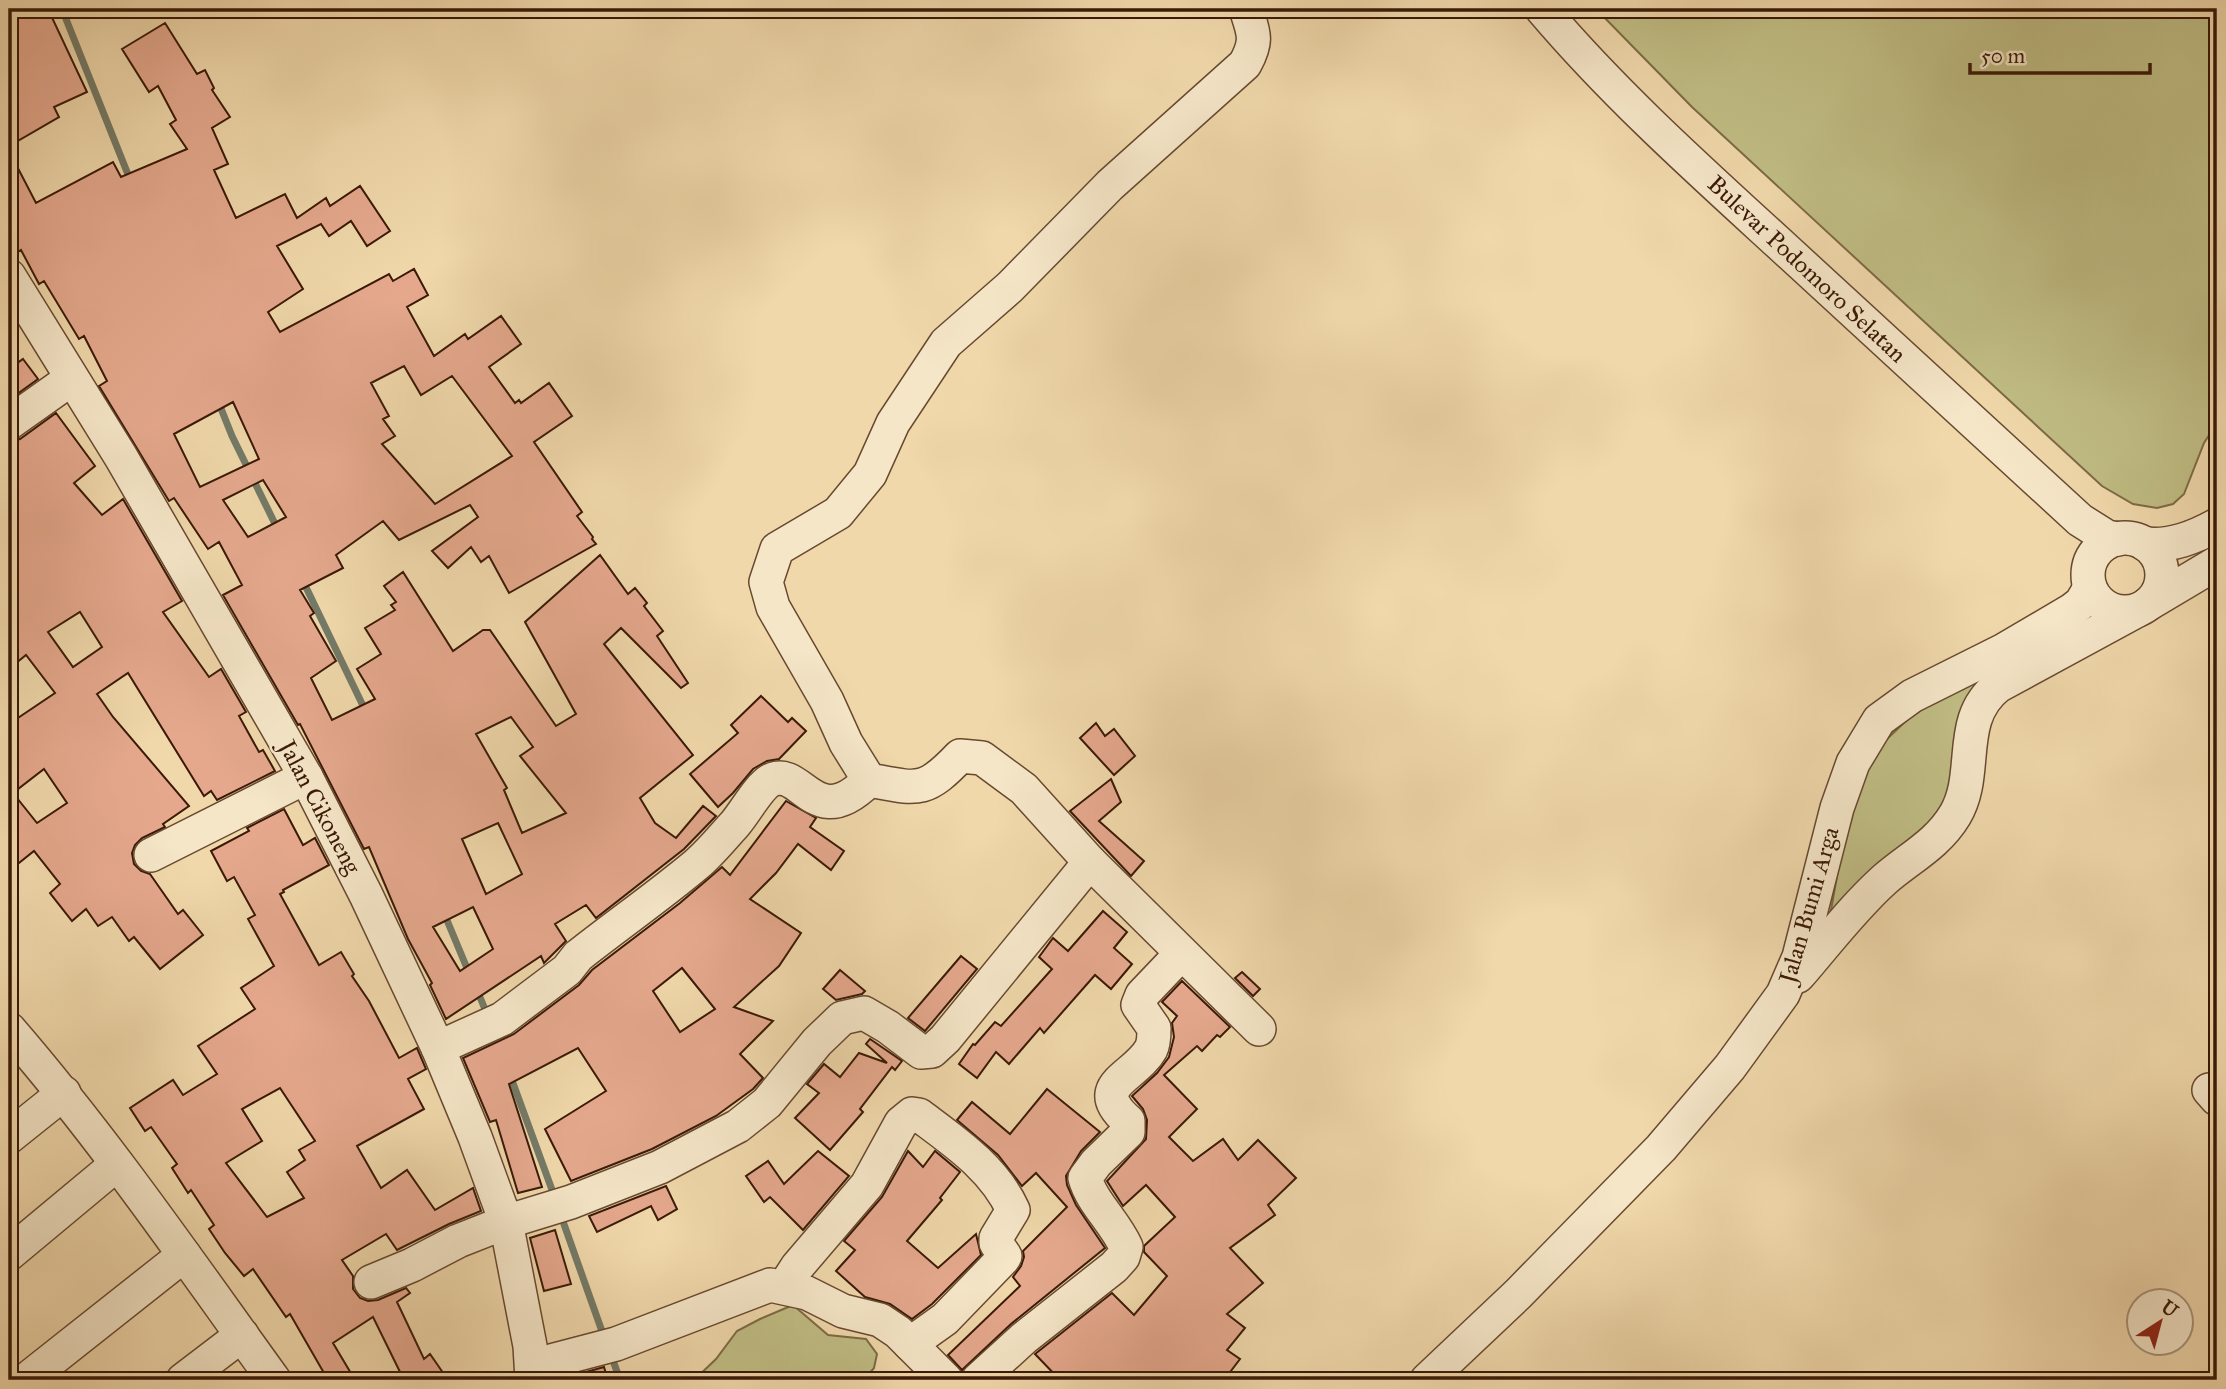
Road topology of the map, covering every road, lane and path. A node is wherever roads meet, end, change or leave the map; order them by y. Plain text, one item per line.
1 (1246, 9) edge
2 (1542, 9) edge
3 (9, 276) edge
4 (71, 379) junction
5 (9, 423) edge
6 (2080, 520) junction
7 (2217, 525) edge
8 (2132, 541) junction
9 (2217, 563) edge
10 (2089, 576) junction
11 (2143, 607) junction
12 (306, 777) junction
13 (869, 780) junction
14 (151, 855) dead end
15 (1090, 862) junction
16 (1181, 954) junction
17 (1783, 994) junction
18 (9, 1029) edge
19 (1259, 1029) dead end
20 (438, 1048) junction
21 (64, 1093) junction
22 (9, 1137) edge
23 (117, 1164) junction
24 (506, 1222) junction
25 (9, 1254) edge
26 (184, 1255) junction
27 (371, 1282) dead end
28 (784, 1287) junction
29 (242, 1335) junction
30 (910, 1344) junction
31 (532, 1373) edge
32 (31, 1376) dead end
33 (183, 1380) edge
34 (274, 1380) edge
35 (946, 1380) edge
36 (978, 1380) edge
37 (1427, 1380) edge

1 - 13 street
2 - 6 street, Bulevar Podomoro Selatan
3 - 4 street, Jalan Cikoneng
4 - 5 street
4 - 12 street, Jalan Cikoneng
6 - 8 street, Bulevar Podomoro Selatan
6 - 10 street, Bulevar Podomoro Selatan
7 - 8 street
8 - 10 street
8 - 11 street
9 - 11 street, Jalan Bumi Arga
10 - 11 street
10 - 17 street, Jalan Bumi Arga
11 - 17 street, Jalan Bumi Arga
12 - 14 street
12 - 20 street, Jalan Cikoneng
13 - 15 street
13 - 20 street
15 - 16 street
15 - 24 street
16 - 19 street
16 - 36 street
17 - 37 street, Jalan Bumi Arga
18 - 21 street
20 - 24 street, Jalan Cikoneng
21 - 22 street
21 - 23 street
23 - 25 street
23 - 26 street
24 - 27 street
24 - 31 street, Jalan Cikoneng
26 - 29 street
26 - 32 street
28 - 30 street
28 - 30 street
28 - 31 street
29 - 33 street
29 - 34 street
30 - 35 street

